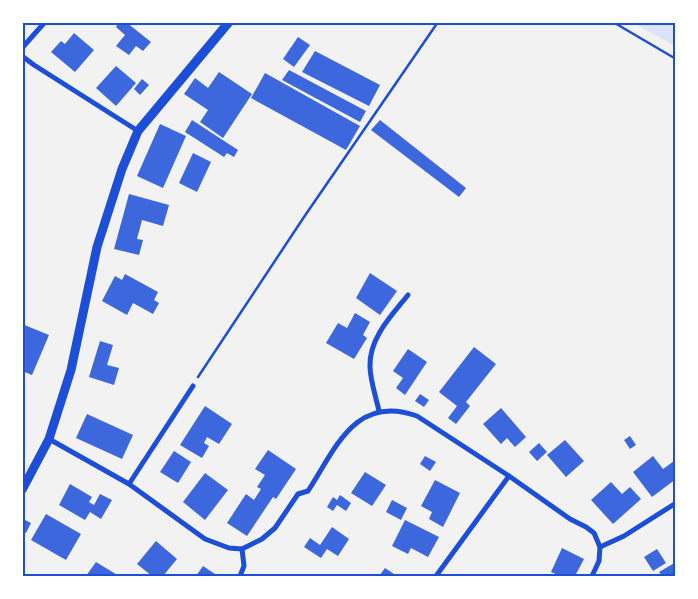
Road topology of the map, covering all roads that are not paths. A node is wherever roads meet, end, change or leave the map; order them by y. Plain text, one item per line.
1 (45, 22) edge
2 (229, 22) edge
3 (22, 48) edge
4 (22, 56) edge
5 (138, 131) junction
6 (408, 295) dead end
7 (192, 386) road end
8 (379, 411) junction
9 (49, 439) junction
10 (509, 476) junction
11 (129, 484) junction
12 (22, 490) edge
13 (676, 503) edge
14 (600, 546) junction
15 (242, 549) junction
16 (240, 576) edge
17 (436, 576) edge
18 (592, 576) edge

1 - 3 street
2 - 5 main road
4 - 5 street
5 - 9 main road
6 - 8 street
7 - 11 street
8 - 10 street
8 - 15 street
9 - 11 street
9 - 12 main road
10 - 14 street
10 - 17 street
11 - 15 street
13 - 14 street
14 - 18 street
15 - 16 street

